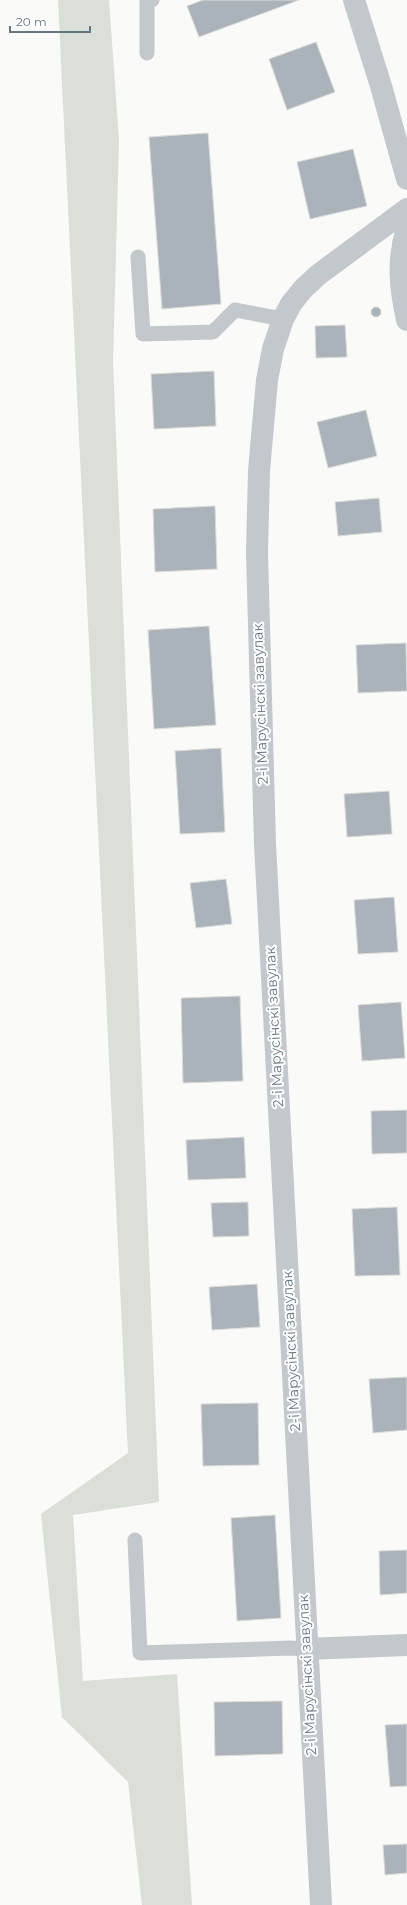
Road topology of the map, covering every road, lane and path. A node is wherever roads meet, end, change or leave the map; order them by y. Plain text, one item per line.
1 (152, 0) edge
2 (354, 0) edge
3 (147, 53) dead end
4 (407, 179) edge
5 (407, 209) edge
6 (407, 228) edge
7 (138, 257) dead end
8 (283, 319) junction
9 (407, 320) edge
10 (135, 1540) dead end
11 (407, 1645) edge
12 (306, 1649) junction
13 (320, 1905) edge

1 - 3 lane
2 - 4 street
5 - 8 street, 2-і Марусінскі завулак
6 - 9 street
7 - 8 lane
8 - 12 street, 2-і Марусінскі завулак
10 - 12 lane
11 - 12 street
12 - 13 street, 2-і Марусінскі завулак

